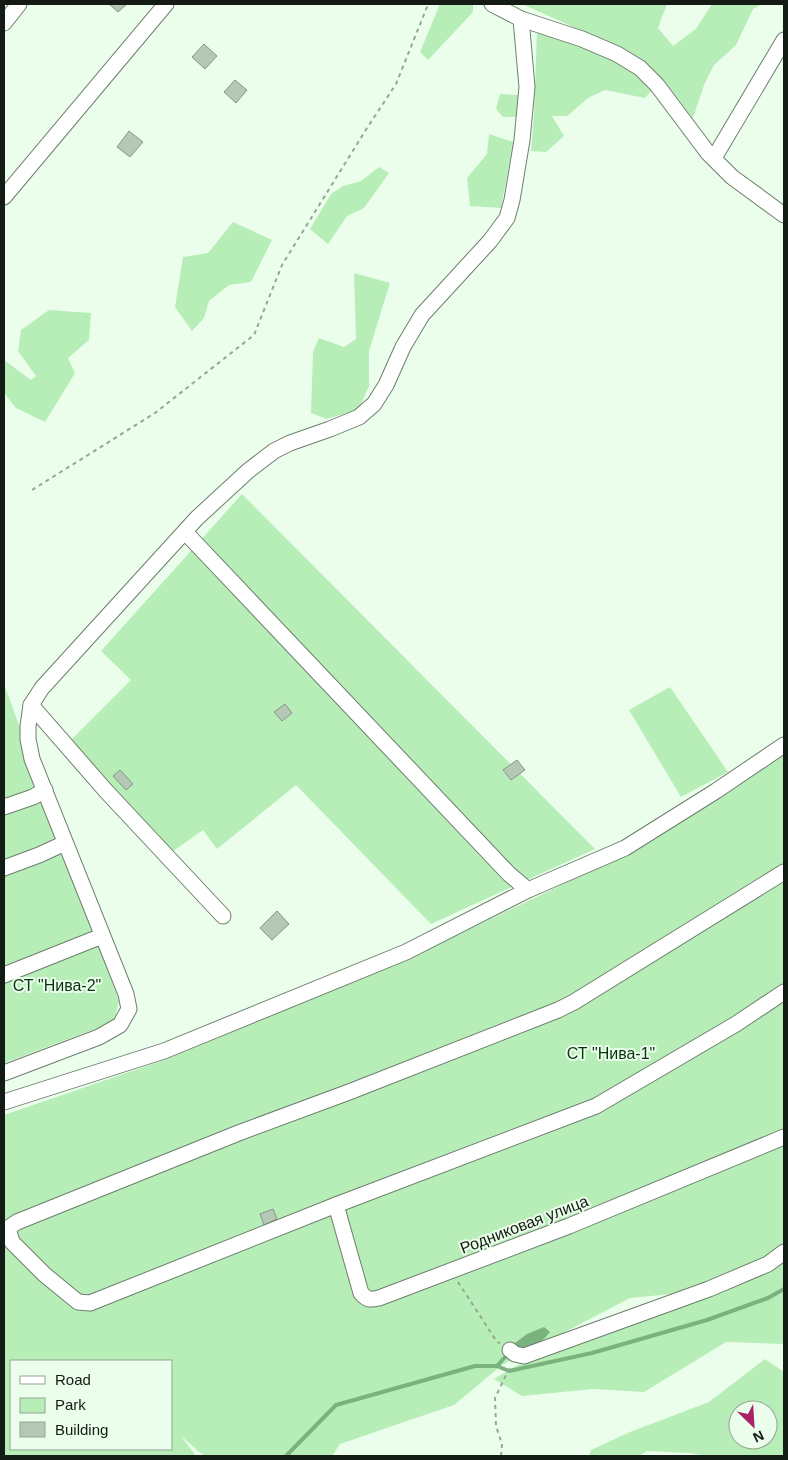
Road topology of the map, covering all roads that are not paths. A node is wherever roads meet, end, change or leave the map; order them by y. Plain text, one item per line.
1 (19, 4) edge
2 (166, 4) edge
3 (492, 4) edge
4 (520, 18) junction
5 (4, 23) edge
6 (784, 40) edge
7 (714, 158) junction
8 (4, 197) edge
9 (784, 215) edge
10 (185, 532) junction
11 (31, 705) junction
12 (784, 745) edge
13 (44, 790) junction
14 (4, 807) edge
15 (65, 843) junction
16 (4, 868) edge
17 (784, 872) edge
18 (528, 890) junction
19 (223, 916) dead end
20 (102, 936) junction
21 (4, 974) edge
22 (784, 992) edge
23 (4, 1074) edge
24 (4, 1102) edge
25 (784, 1138) edge
26 (336, 1205) junction
27 (784, 1252) edge
28 (511, 1357) road end

1 - 5 street
2 - 8 street
3 - 4 street
4 - 7 street
4 - 10 street
6 - 7 street
7 - 9 street
10 - 11 street
10 - 18 street
11 - 13 street
11 - 19 street
12 - 18 street
13 - 14 street
13 - 15 street
15 - 16 street
15 - 20 street
17 - 26 street
18 - 24 street
20 - 21 street
20 - 23 street
22 - 26 street
25 - 26 street, Родниковая улица
27 - 28 street

